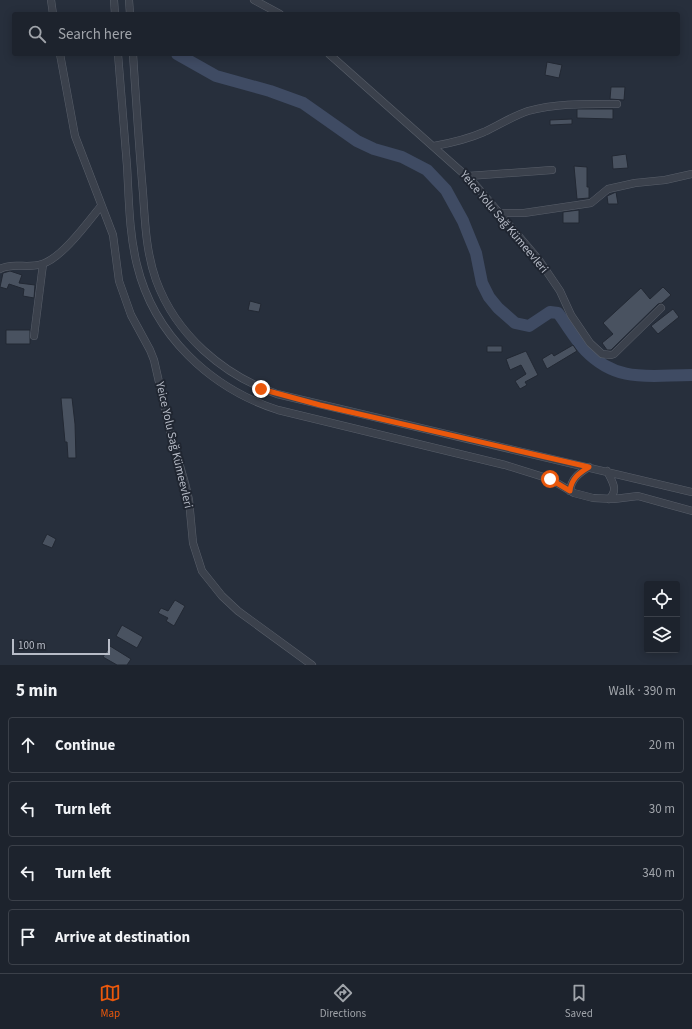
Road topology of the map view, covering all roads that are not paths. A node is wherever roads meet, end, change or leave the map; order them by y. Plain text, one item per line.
1 (51, 0) edge
2 (114, 0) edge
3 (129, 0) edge
4 (254, 0) edge
5 (54, 12) edge
6 (115, 12) edge
7 (130, 12) edge
8 (276, 12) edge
9 (60, 56) edge
10 (118, 56) edge
11 (133, 56) edge
12 (331, 56) edge
13 (617, 104) dead end
14 (434, 146) junction
15 (552, 170) dead end
16 (692, 174) edge
17 (468, 176) junction
18 (101, 206) junction
19 (499, 214) junction
20 (43, 264) junction
21 (0, 270) edge
22 (661, 308) dead end
23 (34, 336) dead end
24 (589, 467) junction
25 (607, 471) junction
26 (570, 491) junction
27 (692, 492) edge
28 (609, 499) junction
29 (692, 511) edge
30 (312, 665) edge

1 - 5 street
2 - 6 street
3 - 7 street
4 - 8 street
9 - 18 street, Yeice Yolu Sağ Kümeevleri
10 - 26 street
11 - 24 street
12 - 14 street, Yeice Yolu Sağ Kümeevleri
13 - 14 street
14 - 17 street, Yeice Yolu Sağ Kümeevleri
15 - 17 street
16 - 19 street
17 - 19 street, Yeice Yolu Sağ Kümeevleri
18 - 20 street
18 - 30 street, Yeice Yolu Sağ Kümeevleri
19 - 22 street, Yeice Yolu Sağ Kümeevleri
20 - 21 street
20 - 23 street
24 - 25 street
24 - 26 street
25 - 27 street
25 - 28 street
26 - 28 street
28 - 29 street

